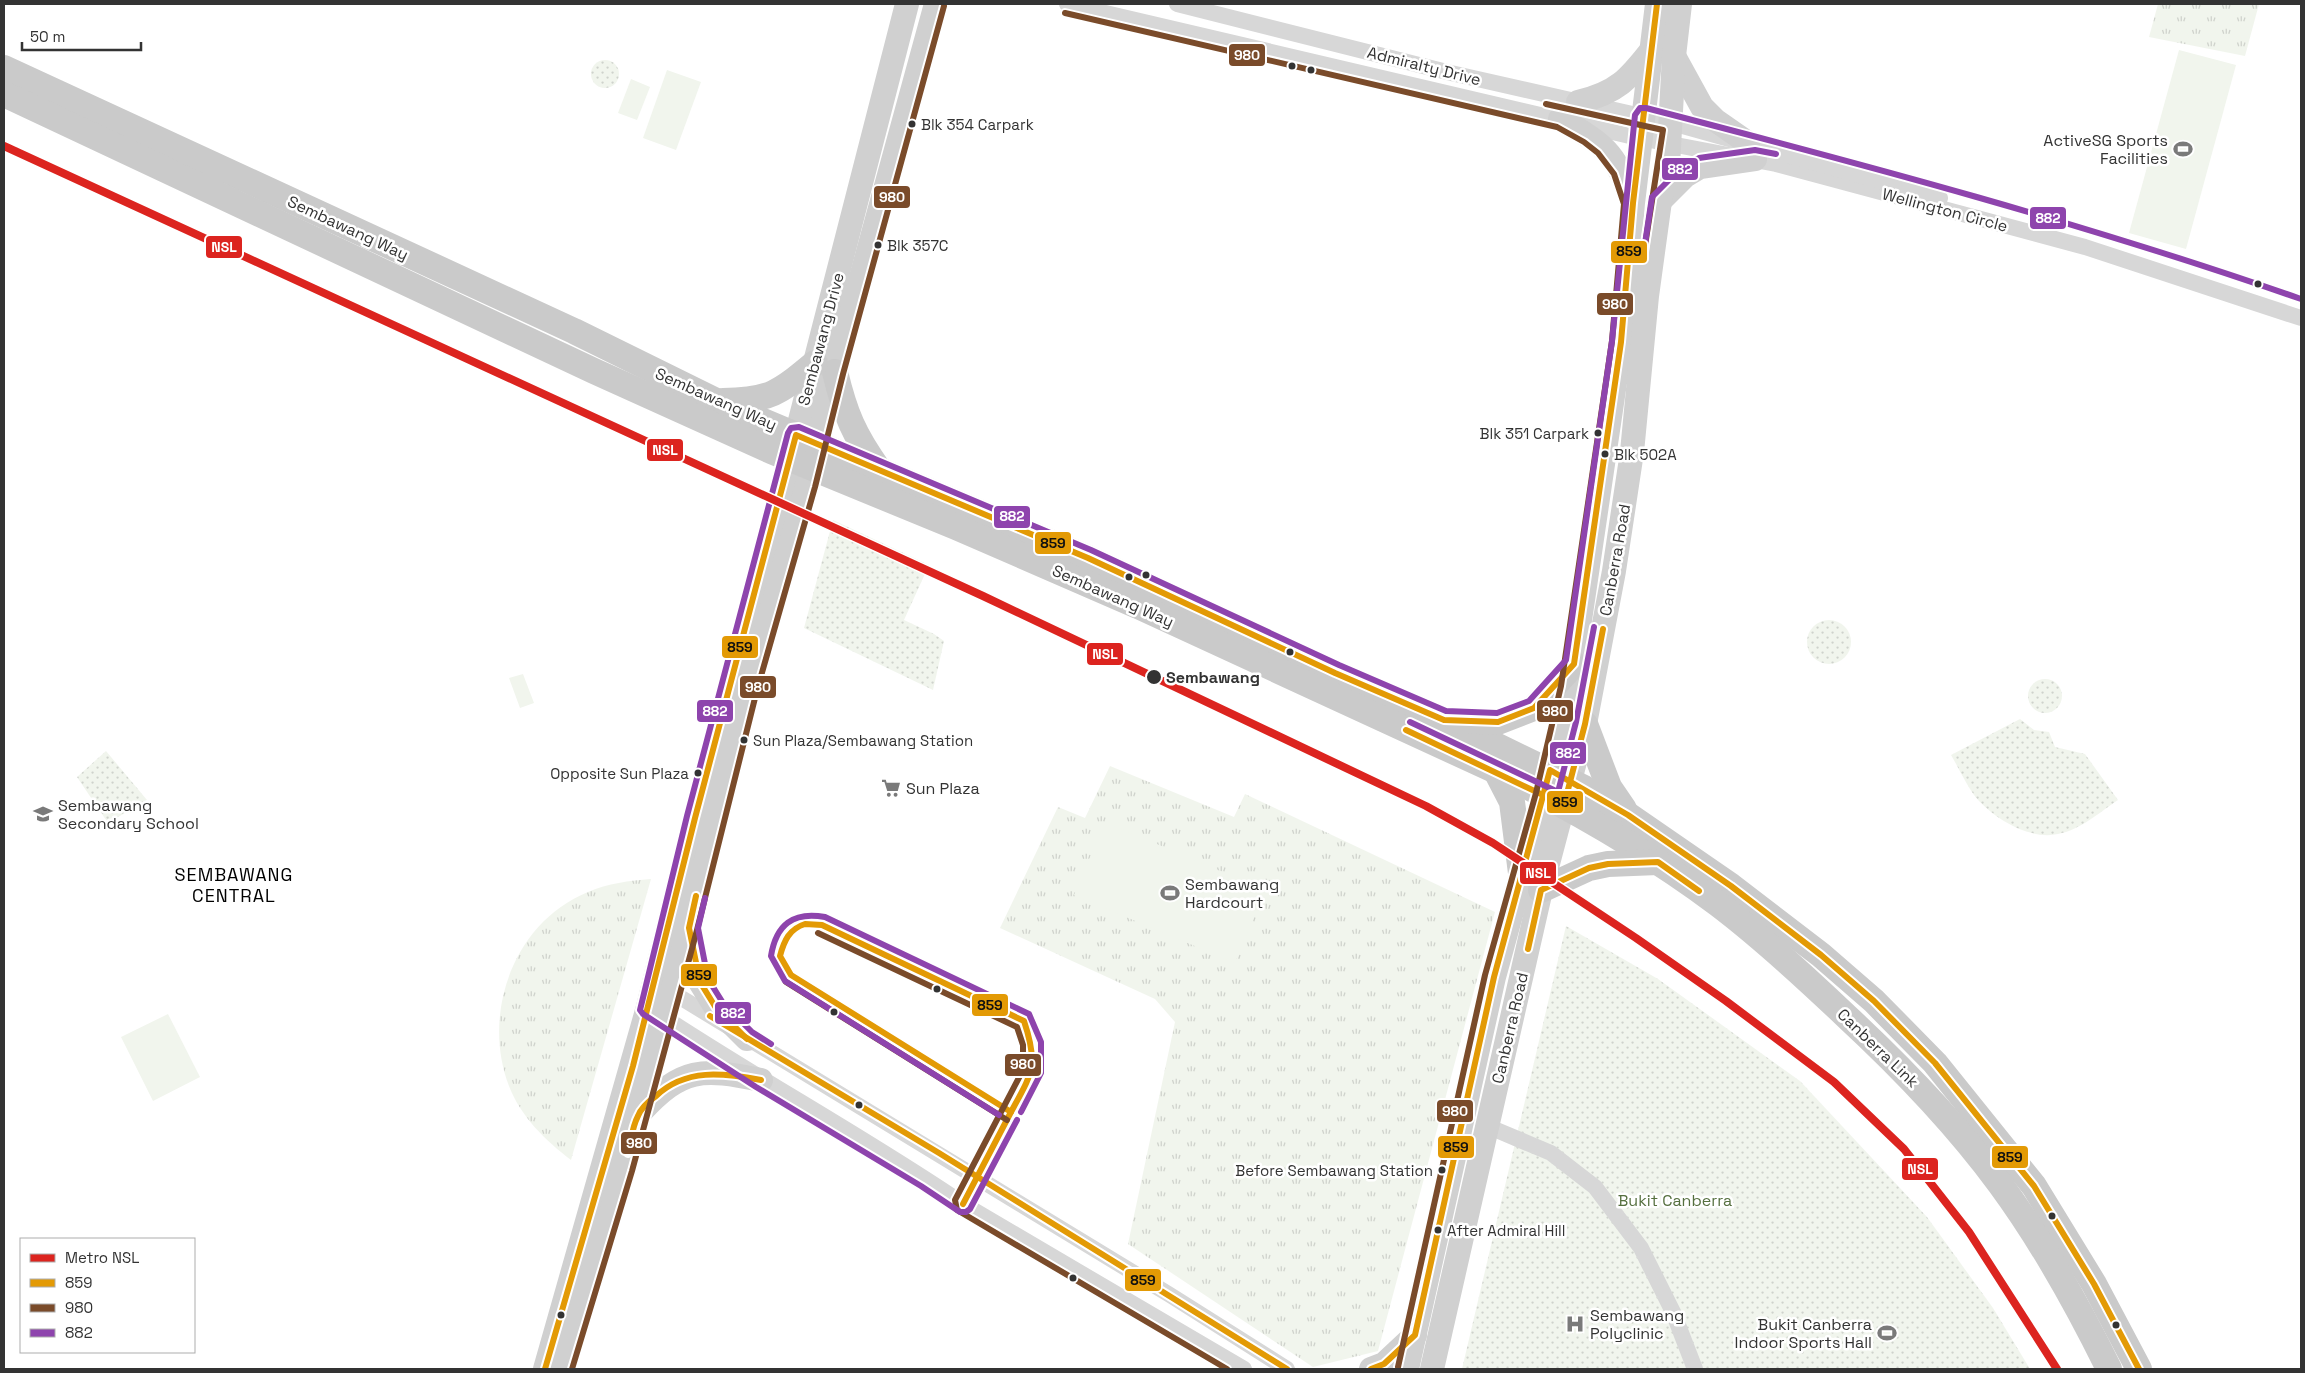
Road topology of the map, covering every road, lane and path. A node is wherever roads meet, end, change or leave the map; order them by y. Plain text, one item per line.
1 (907, 4) edge
2 (936, 4) edge
3 (1067, 4) edge
4 (1177, 4) edge
5 (1658, 4) edge
6 (1680, 4) edge
7 (1664, 51) junction
8 (4, 68) edge
9 (4, 94) edge
10 (1578, 102) junction
11 (1560, 119) junction
12 (1642, 127) junction
13 (1671, 133) junction
14 (1752, 151) junction
15 (1660, 201) junction
16 (1634, 203) junction
17 (2301, 308) edge
18 (2301, 318) edge
19 (574, 332) junction
20 (825, 367) junction
21 (594, 371) junction
22 (718, 402) junction
23 (804, 452) junction
24 (880, 472) junction
25 (1574, 664) junction
26 (1444, 720) junction
27 (1585, 724) junction
28 (1496, 771) junction
29 (1557, 787) junction
30 (1628, 815) junction
31 (1658, 862) junction
32 (1521, 873) junction
33 (1541, 890) junction
34 (689, 928) junction
35 (663, 986) junction
36 (656, 1012) junction
37 (747, 1039) junction
38 (761, 1080) junction
39 (638, 1114) junction
40 (1487, 1126) junction
41 (1414, 1335) junction
42 (545, 1369) edge
43 (563, 1369) edge
44 (1244, 1369) edge
45 (1287, 1369) edge
46 (1371, 1369) edge
47 (1407, 1369) edge
48 (1432, 1369) edge
49 (1695, 1369) edge
50 (2109, 1369) edge
51 (2139, 1369) edge

1 - 20 main road, Sembawang Drive
2 - 20 main road, Sembawang Drive
3 - 11 street, Admiralty Drive
4 - 10 street, Admiralty Drive
5 - 7 main road, Canberra Road
6 - 7 main road, Canberra Road
7 - 10 main road
7 - 12 main road, Canberra Road
7 - 13 main road, Canberra Road
7 - 14 main road
8 - 19 main road, Sembawang Way
9 - 21 main road, Sembawang Way
10 - 12 street, Admiralty Drive
11 - 12 street, Admiralty Drive
11 - 16 main road
12 - 13 street, Admiralty Drive
12 - 16 main road, Canberra Road
13 - 14 street, Wellington Circle
13 - 15 main road, Canberra Road
14 - 15 main road
14 - 17 street, Wellington Circle
14 - 18 street, Wellington Circle
15 - 27 main road, Canberra Road
16 - 25 main road, Canberra Road
19 - 21 main road
19 - 22 main road, Sembawang Way
20 - 22 main road
20 - 23 main road, Sembawang Drive
20 - 24 main road
21 - 23 main road, Sembawang Way
22 - 23 main road, Sembawang Way
23 - 24 main road, Sembawang Way
23 - 28 main road, Sembawang Way
23 - 34 main road, Sembawang Drive
23 - 35 main road, Sembawang Drive
24 - 26 main road, Sembawang Way
25 - 26 main road
25 - 29 main road, Canberra Road
26 - 29 main road, Sembawang Way
27 - 29 main road, Canberra Road
27 - 30 main road
28 - 29 main road, Sembawang Way
28 - 32 main road
29 - 30 main road, Canberra Link
29 - 31 main road, Canberra Link
29 - 32 main road, Canberra Road
29 - 33 main road, Canberra Road
30 - 51 main road, Canberra Link
31 - 33 main road
31 - 50 main road, Canberra Link
32 - 41 main road, Canberra Road
33 - 40 main road, Canberra Road
34 - 35 main road, Sembawang Drive
34 - 37 main road
35 - 36 main road, Sembawang Drive
35 - 37 street
36 - 38 street
36 - 39 main road, Sembawang Drive
36 - 42 main road, Sembawang Drive
37 - 45 street
38 - 39 main road
38 - 44 street
39 - 43 main road, Sembawang Drive
40 - 48 main road, Canberra Road
40 - 49 street
41 - 46 main road
41 - 47 main road, Canberra Road

